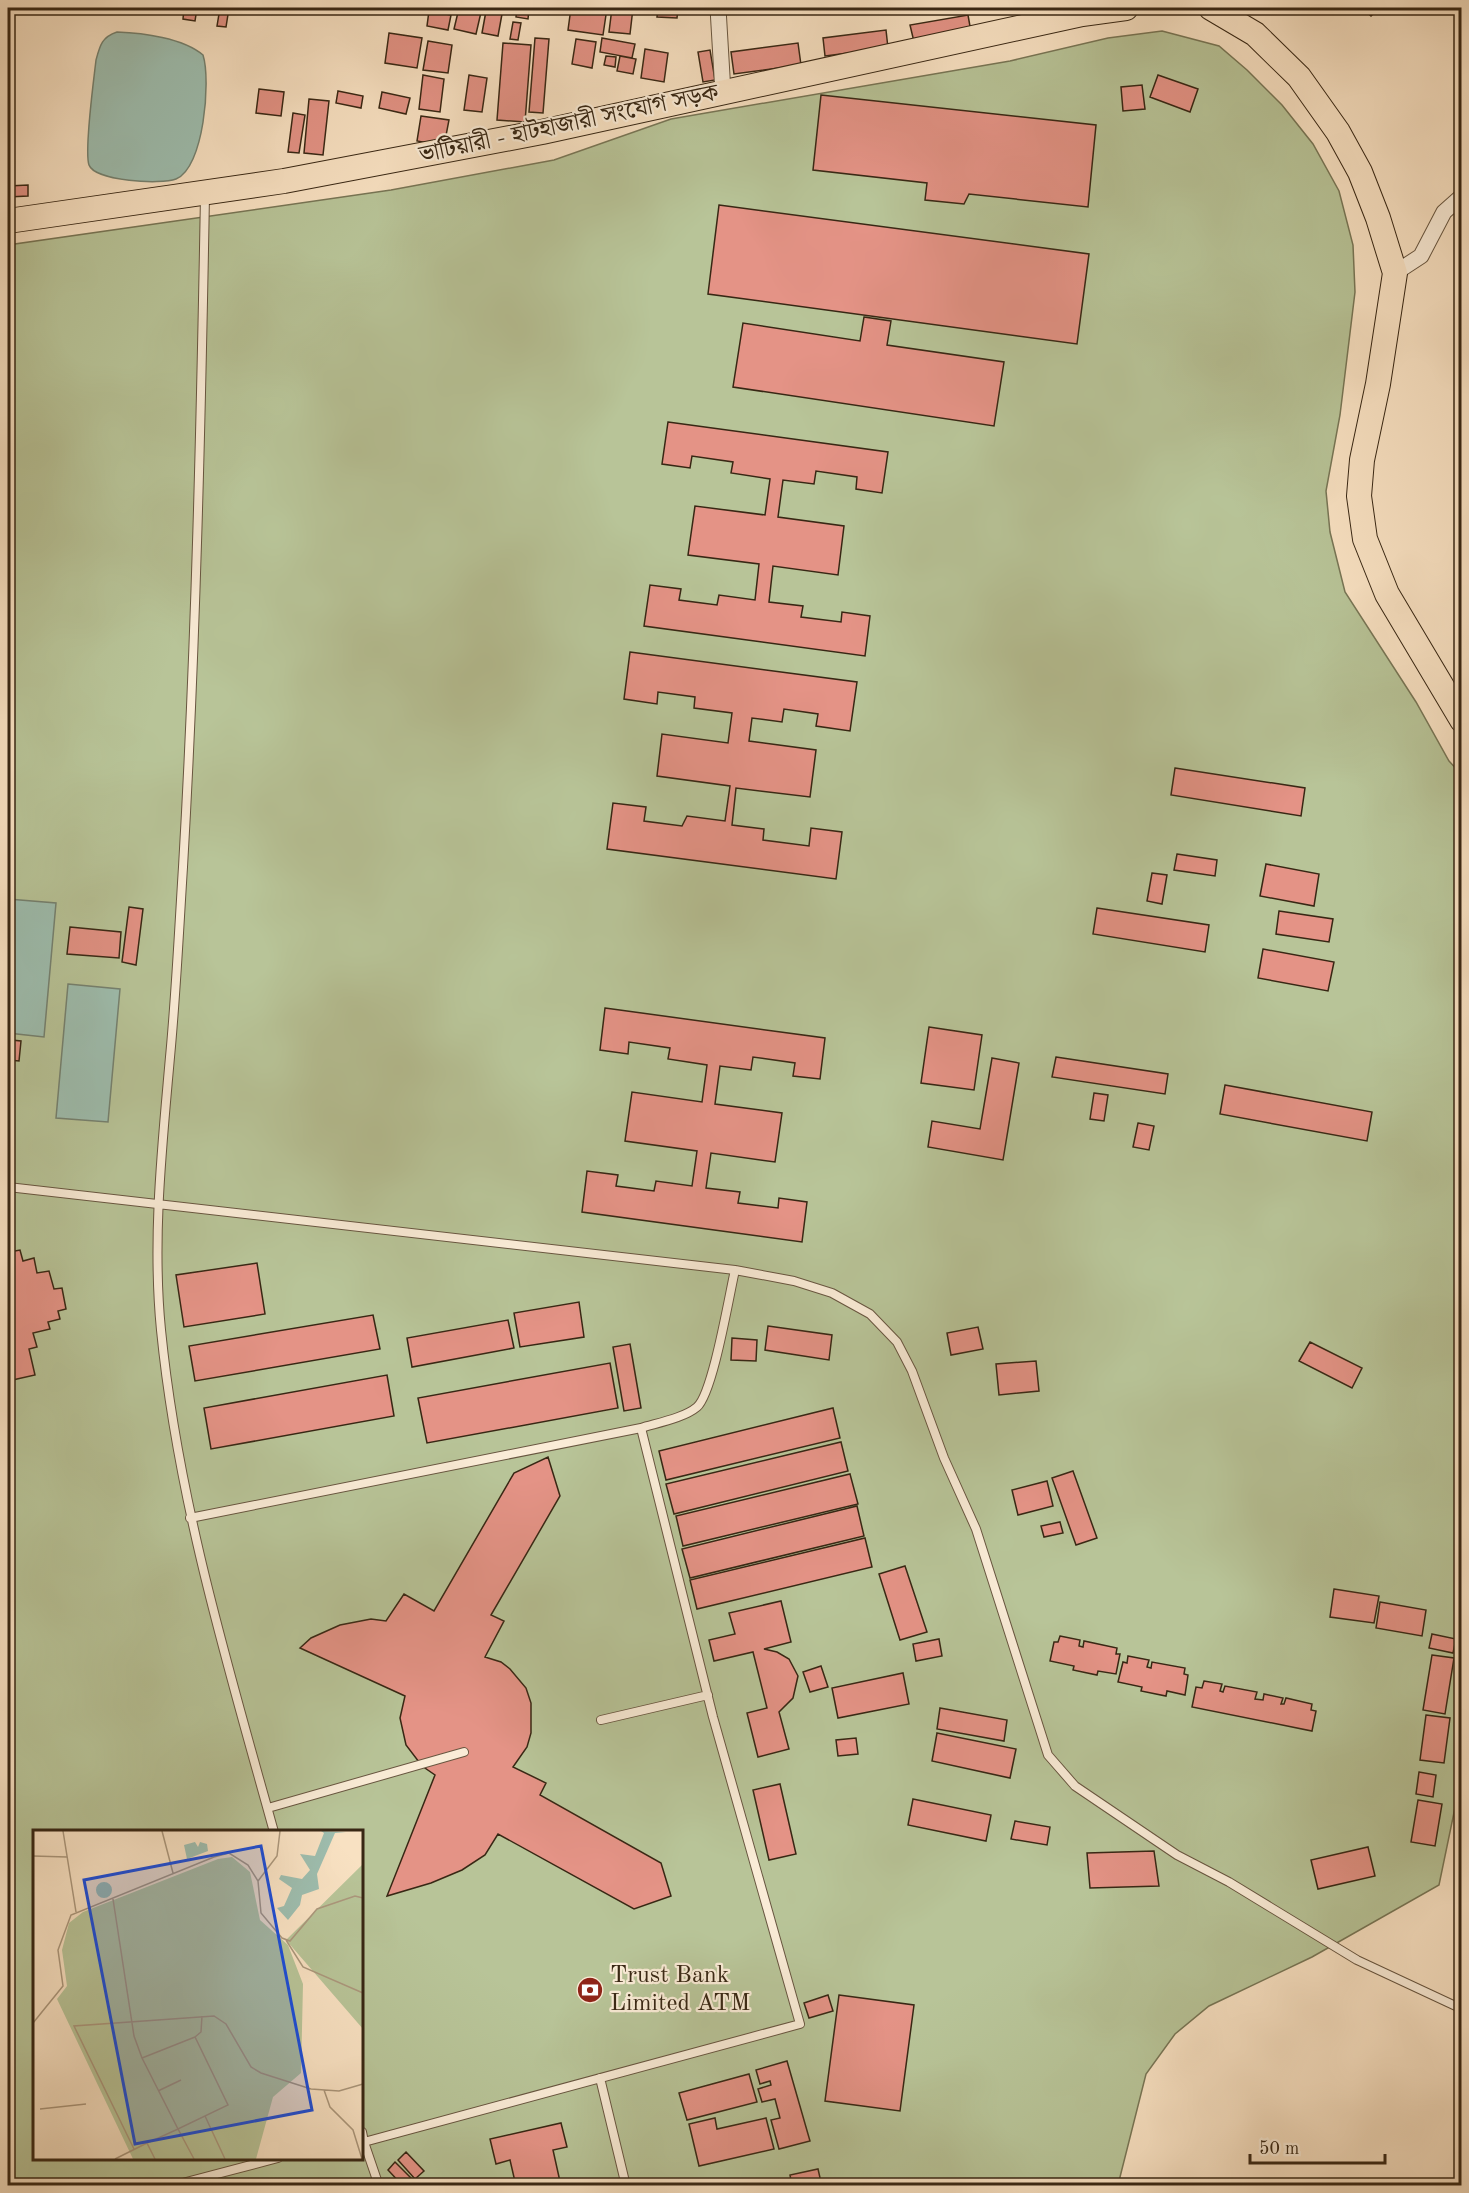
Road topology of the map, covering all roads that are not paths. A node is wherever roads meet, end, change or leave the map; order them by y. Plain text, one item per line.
1 (718, 8) edge
2 (1126, 8) edge
3 (1211, 8) edge
4 (723, 93) junction
5 (205, 193) junction
6 (1461, 196) edge
7 (8, 221) edge
8 (1395, 273) junction
9 (1461, 720) edge
10 (8, 1187) edge
11 (157, 1205) junction
12 (735, 1270) junction
13 (641, 1428) junction
14 (190, 1518) junction
15 (708, 1695) junction
16 (601, 1720) dead end
17 (464, 1752) dead end
18 (268, 1808) junction
19 (274, 1830) edge
20 (1461, 2009) edge
21 (600, 2078) junction
22 (363, 2142) edge
23 (270, 2160) edge
24 (171, 2186) edge
25 (379, 2186) edge
26 (626, 2186) edge

1 - 4 street
2 - 4 main road, ভাটিয়ারী - হাটহাজারী সংযোগ সড়ক
3 - 8 main road
4 - 5 main road, ভাটিয়ারী - হাটহাজারী সংযোগ সড়ক
5 - 7 main road, ভাটিয়ারী - হাটহাজারী সংযোগ সড়ক
5 - 11 lane
6 - 8 street
8 - 9 main road
10 - 11 lane
11 - 12 lane
11 - 14 lane
12 - 13 lane
12 - 20 lane
13 - 14 lane
13 - 15 lane
14 - 18 lane
15 - 16 lane
15 - 21 lane
17 - 18 lane
18 - 19 lane
21 - 22 lane
21 - 26 lane
22 - 25 lane
23 - 24 lane

